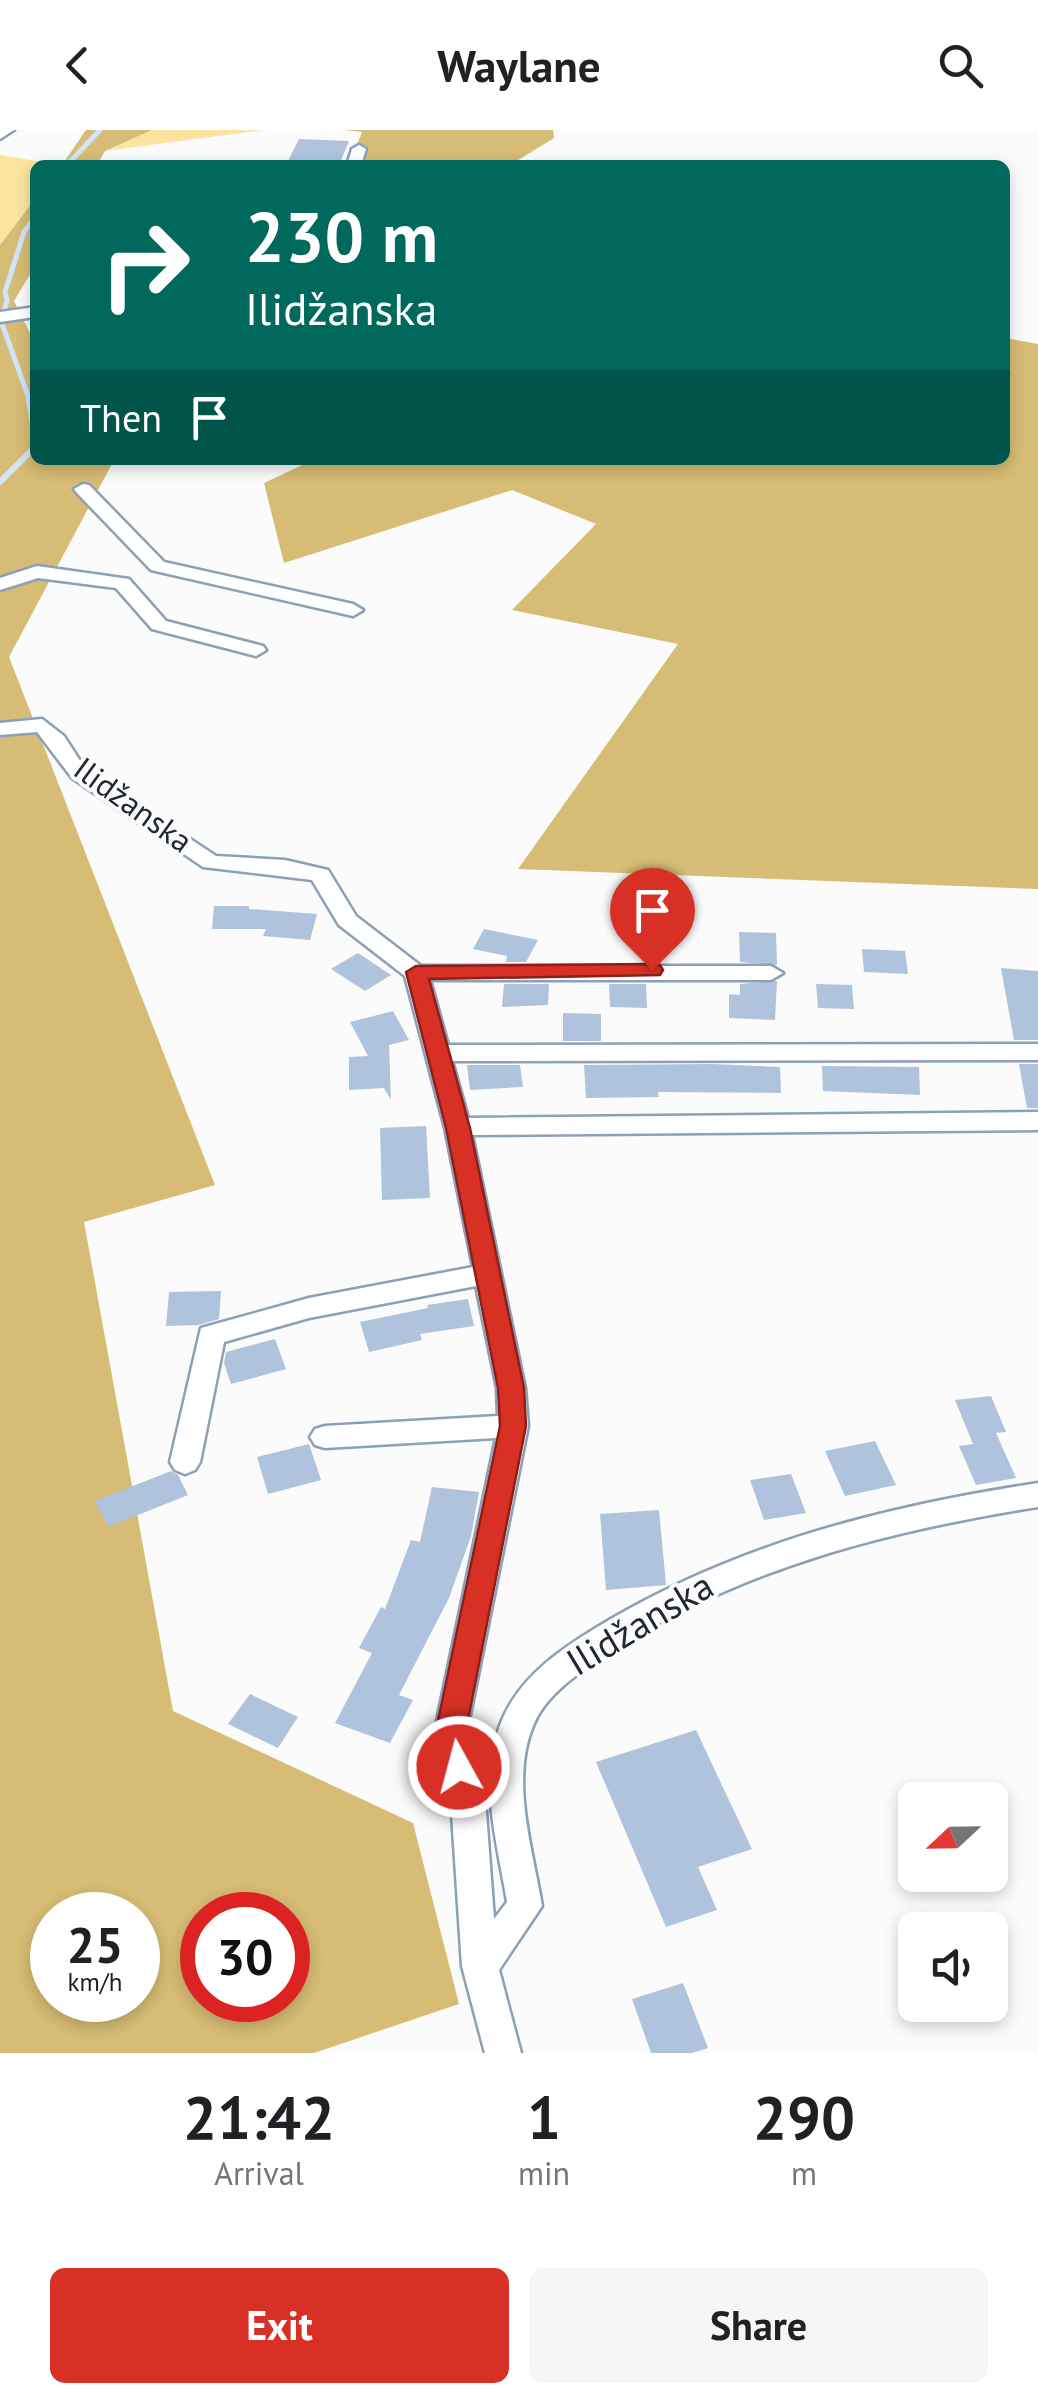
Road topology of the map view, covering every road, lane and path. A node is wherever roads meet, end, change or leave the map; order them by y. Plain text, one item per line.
1 (7, 130) edge
2 (0, 135) edge
3 (359, 148) dead end
4 (355, 160) edge
5 (83, 489) dead end
6 (158, 566) junction
7 (122, 583) junction
8 (0, 584) edge
9 (352, 610) dead end
10 (256, 650) dead end
11 (0, 730) edge
12 (416, 972) junction
13 (771, 973) dead end
14 (1038, 1052) edge
15 (438, 1053) junction
16 (1038, 1121) edge
17 (458, 1128) junction
18 (486, 1274) junction
19 (513, 1426) junction
20 (325, 1437) dead end
21 (185, 1462) dead end
22 (1038, 1495) edge
23 (480, 1966) junction
24 (504, 2053) edge

1 - 2 street
3 - 4 street
5 - 6 street
6 - 7 street
6 - 9 street
7 - 8 street
7 - 10 street
11 - 12 street, Ilidžanska
12 - 13 street
12 - 15 street
14 - 15 street
15 - 17 street
16 - 17 street
17 - 18 street
18 - 19 street
18 - 21 street
19 - 20 street
19 - 23 street
22 - 23 street, Ilidžanska
23 - 24 street

